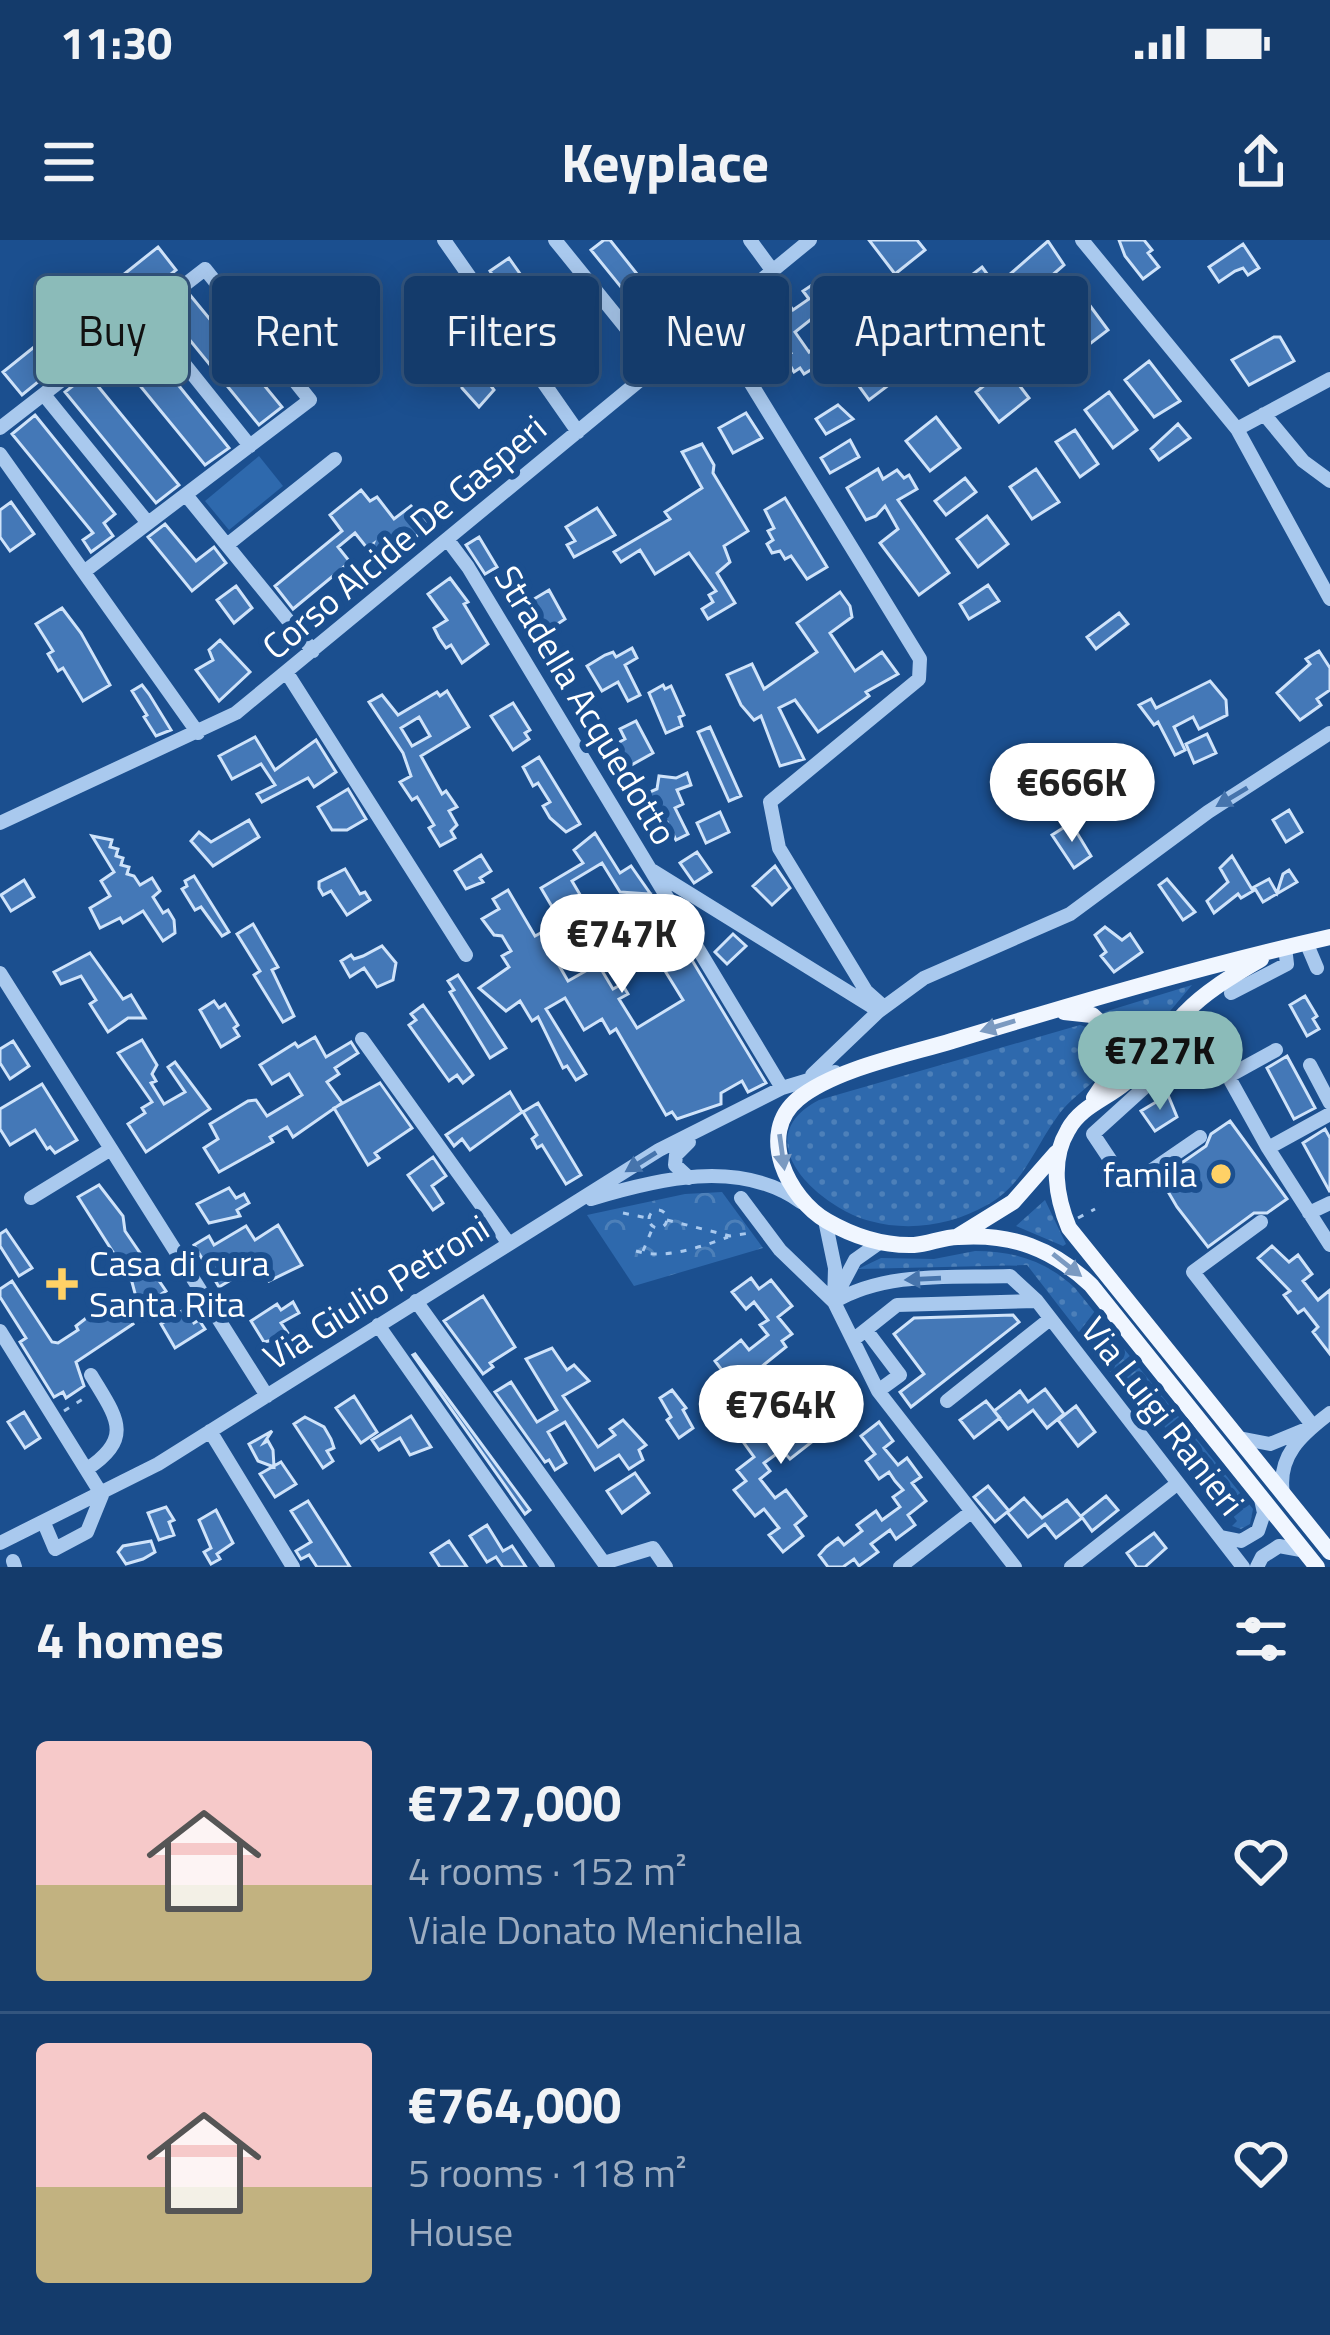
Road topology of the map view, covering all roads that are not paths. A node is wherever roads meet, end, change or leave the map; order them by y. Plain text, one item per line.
1 (445, 240) edge
2 (555, 240) edge
3 (750, 240) edge
4 (809, 240) edge
5 (1082, 240) edge
6 (772, 270) junction
7 (1108, 272) junction
8 (765, 276) edge
9 (188, 283) edge
10 (1094, 283) dead end
11 (623, 324) edge
12 (188, 368) edge
13 (1330, 379) edge
14 (60, 384) edge
15 (634, 384) edge
16 (751, 384) edge
17 (45, 396) junction
18 (1264, 414) junction
19 (0, 428) edge
20 (1238, 429) junction
21 (578, 432) junction
22 (250, 446) junction
23 (0, 454) edge
24 (335, 459) dead end
25 (1330, 481) edge
26 (186, 495) junction
27 (148, 523) junction
28 (447, 539) junction
29 (227, 545) junction
30 (85, 572) junction
31 (1330, 599) edge
32 (313, 651) junction
33 (287, 673) junction
34 (198, 733) junction
35 (1330, 733) edge
36 (0, 823) edge
37 (649, 869) junction
38 (1330, 937) edge
39 (1306, 942) junction
40 (1279, 950) junction
41 (466, 955) dead end
42 (1317, 968) dead end
43 (0, 973) edge
44 (1231, 993) dead end
45 (1198, 1000) junction
46 (882, 1009) junction
47 (1039, 1014) junction
48 (1174, 1027) junction
49 (1204, 1038) junction
50 (362, 1039) dead end
51 (1184, 1045) dead end
52 (1276, 1050) dead end
53 (883, 1062) junction
54 (1310, 1065) dead end
55 (1227, 1077) junction
56 (809, 1078) junction
57 (782, 1088) junction
58 (1330, 1103) edge
59 (1082, 1112) junction
60 (1330, 1114) edge
61 (696, 1134) junction
62 (1200, 1138) dead end
63 (1268, 1148) junction
64 (111, 1149) junction
65 (1060, 1149) junction
66 (1111, 1161) dead end
67 (689, 1178) junction
68 (1130, 1185) dead end
69 (31, 1198) dead end
70 (741, 1198) dead end
71 (1330, 1203) edge
72 (569, 1206) junction
73 (1310, 1214) junction
74 (819, 1215) junction
75 (1262, 1222) dead end
76 (957, 1237) junction
77 (879, 1243) junction
78 (508, 1244) junction
79 (1330, 1245) edge
80 (883, 1282) junction
81 (416, 1301) junction
82 (1037, 1301) junction
83 (834, 1302) junction
84 (897, 1305) junction
85 (1050, 1319) junction
86 (378, 1325) junction
87 (0, 1330) edge
88 (859, 1335) junction
89 (91, 1376) dead end
90 (878, 1391) junction
91 (267, 1396) junction
92 (947, 1401) dead end
93 (1330, 1413) edge
94 (1313, 1426) junction
95 (210, 1431) junction
96 (1239, 1438) junction
97 (86, 1469) junction
98 (1178, 1484) junction
99 (1283, 1494) junction
100 (101, 1495) junction
101 (1258, 1495) junction
102 (971, 1512) junction
103 (44, 1523) junction
104 (1214, 1531) junction
105 (0, 1543) edge
106 (55, 1549) junction
107 (1330, 1552) edge
108 (1312, 1561) edge
109 (62, 1567) edge
110 (292, 1567) edge
111 (548, 1567) edge
112 (666, 1567) edge
113 (900, 1567) edge
114 (1015, 1567) edge
115 (1071, 1567) edge
116 (1243, 1567) edge
117 (1257, 1567) edge

1 - 21 street
2 - 11 street
3 - 6 street
4 - 6 street, Corso Alcide De Gasperi
5 - 7 street
6 - 8 street, Corso Alcide De Gasperi
7 - 10 street
7 - 20 street
9 - 22 street
12 - 22 street
13 - 18 street
14 - 17 street
15 - 21 street, Corso Alcide De Gasperi
16 - 46 street
17 - 19 street
17 - 27 street
18 - 20 street
18 - 25 street
20 - 31 street
21 - 28 street, Corso Alcide De Gasperi
22 - 26 street
23 - 30 street
24 - 29 street
26 - 27 street
26 - 29 street
27 - 30 street
28 - 32 street, Corso Alcide De Gasperi
28 - 37 street, Stradella Acquedotto
29 - 32 street
30 - 34 street
32 - 33 street, Corso Alcide De Gasperi
33 - 34 street, Corso Alcide De Gasperi
33 - 41 street
34 - 36 street, Corso Alcide De Gasperi
35 -> 46 street
37 - 46 street
37 - 57 street, Stradella Acquedotto
38 - 39 main road
39 - 40 main road
39 - 42 street
40 - 44 street
40 - 45 main road
40 - 47 main road
43 - 64 street
45 - 48 main road
45 - 49 street
46 - 56 street
47 -> 53 main road
47 - 59 main road
48 - 49 street
48 - 59 main road
49 - 55 street
50 - 78 street
51 - 66 street
52 - 55 street
53 - 56 street
53 -> 74 main road
54 - 58 street
55 - 63 street
56 - 57 street, Via Giulio Petroni
57 - 61 street, Via Giulio Petroni
59 - 65 main road
60 - 63 street
61 - 67 street
61 -> 72 street, Via Giulio Petroni
62 - 68 street
63 - 73 street
64 - 69 street
64 - 91 street
65 - 76 main road
65 - 96 main road
67 - 72 street
67 - 74 street
70 - 83 street
71 - 73 street
72 - 78 street, Via Giulio Petroni
73 - 79 street
74 - 77 main road
74 - 83 street
75 - 94 street
76 - 77 main road
76 -> 101 main road
77 - 83 street
78 - 81 street, Via Giulio Petroni
82 -> 80 street, Via Luigi Ranieri
80 - 83 street, Via Luigi Ranieri
80 - 84 street
81 - 86 street, Via Giulio Petroni
81 - 112 street
82 - 84 street, Via Luigi Ranieri
82 - 85 street, Via Luigi Ranieri
83 - 88 street
84 - 88 street
85 - 92 street
85 - 98 street, Via Luigi Ranieri
86 - 91 street, Via Giulio Petroni
86 - 111 street
87 - 97 street
88 - 90 street
88 - 90 street
89 - 97 street
90 - 102 street
91 - 95 street, Via Giulio Petroni
93 - 94 street
94 - 96 street
94 - 99 street
95 - 100 street, Via Giulio Petroni
95 - 110 street
96 - 99 main road
97 - 100 street
98 - 104 street, Via Luigi Ranieri
98 - 115 street
99 - 107 main road
100 - 103 street, Via Giulio Petroni
100 - 106 street
101 - 104 street
101 - 108 main road
102 - 113 street
102 - 114 street
103 - 105 street, Via Giulio Petroni
103 - 106 street
104 - 116 street, Via Luigi Ranieri
106 - 109 street
108 - 117 street

